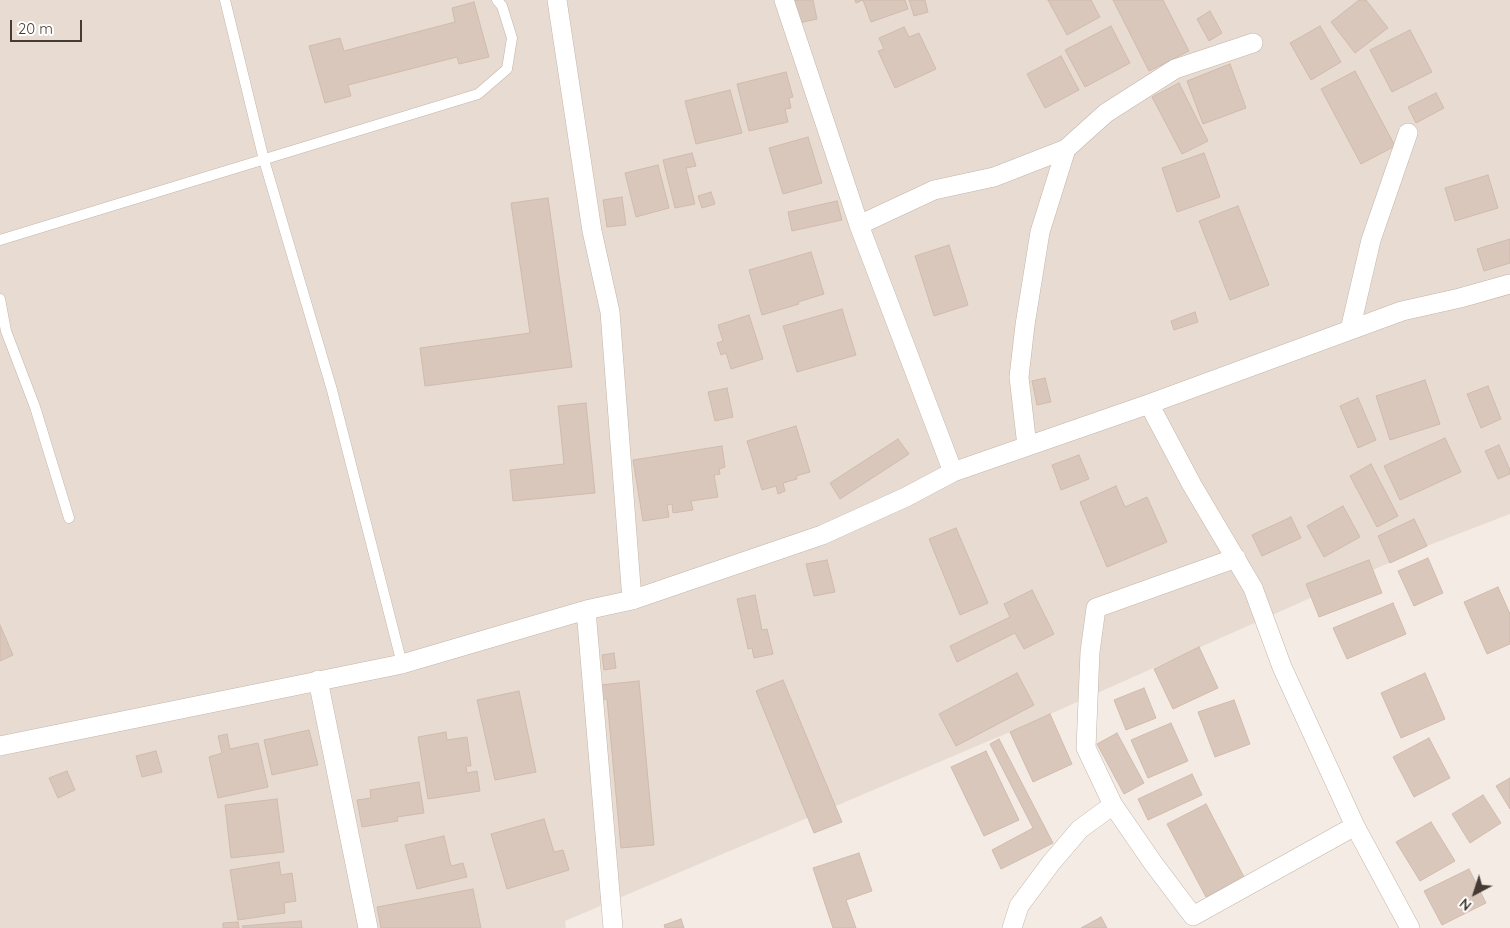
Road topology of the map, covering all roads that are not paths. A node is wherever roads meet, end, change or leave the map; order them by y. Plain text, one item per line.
1 (225, 0) edge
2 (497, 0) edge
3 (557, 0) edge
4 (784, 0) edge
5 (1253, 42) dead end
6 (1408, 134) dead end
7 (1066, 149) junction
8 (264, 160) junction
9 (859, 225) junction
10 (0, 240) edge
11 (1510, 284) edge
12 (0, 299) edge
13 (1350, 330) junction
14 (3, 331) edge
15 (1149, 404) junction
16 (1027, 446) junction
17 (952, 472) junction
18 (69, 518) dead end
19 (1236, 558) junction
20 (632, 600) junction
21 (586, 610) junction
22 (402, 664) junction
23 (318, 680) junction
24 (0, 746) edge
25 (1113, 805) junction
26 (1355, 826) junction
27 (368, 928) edge
28 (613, 928) edge
29 (1012, 928) edge
30 (1410, 928) edge

1 - 8 lane
2 - 8 lane
3 - 20 street
4 - 9 street
5 - 7 street
6 - 13 street
7 - 9 street
7 - 16 street
8 - 10 lane
8 - 22 lane
9 - 17 street
11 - 13 street
12 - 14 lane
13 - 15 street
14 - 18 lane
15 - 16 street
15 - 19 street
16 - 17 street
17 - 20 street
19 - 25 street
19 - 26 street
20 - 21 street
21 - 22 street
21 - 28 street
22 - 23 street
23 - 24 street
23 - 27 street
25 - 26 street
25 - 29 street
26 - 30 street

